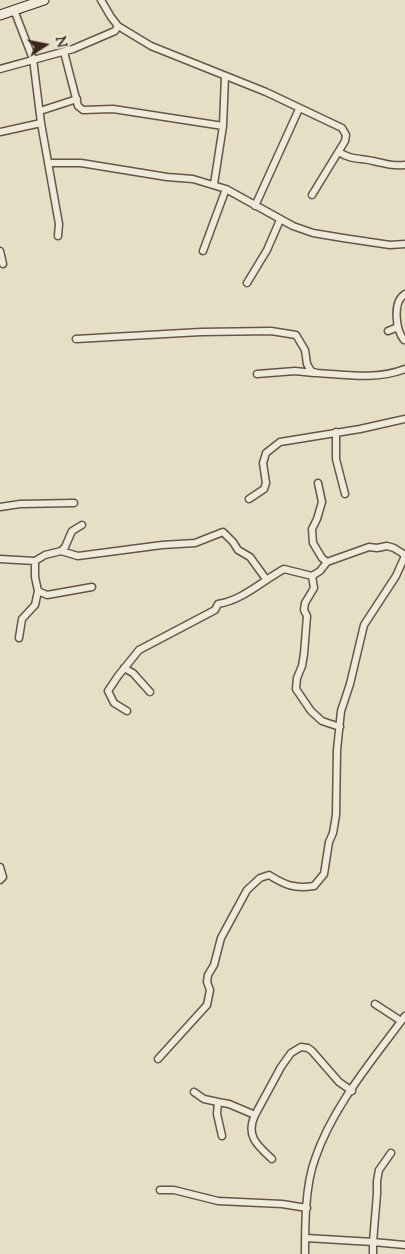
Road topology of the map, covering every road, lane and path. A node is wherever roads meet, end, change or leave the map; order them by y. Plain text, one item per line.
1 (44, 0) edge
2 (101, 0) edge
3 (14, 10) junction
4 (0, 15) edge
5 (118, 26) junction
6 (64, 52) junction
7 (33, 59) junction
8 (0, 69) edge
9 (225, 76) junction
10 (77, 99) junction
11 (299, 109) junction
12 (40, 110) junction
13 (41, 123) junction
14 (224, 126) junction
15 (0, 132) edge
16 (338, 152) junction
17 (49, 163) junction
18 (405, 165) edge
19 (214, 184) junction
20 (226, 189) junction
21 (312, 195) dead end
22 (255, 206) junction
23 (280, 220) junction
24 (58, 236) dead end
25 (405, 244) edge
26 (0, 251) edge
27 (203, 251) dead end
28 (3, 264) dead end
29 (247, 283) dead end
30 (405, 294) edge
31 (405, 304) edge
32 (398, 309) junction
33 (398, 327) junction
34 (388, 331) dead end
35 (76, 339) dead end
36 (404, 340) edge
37 (405, 369) edge
38 (317, 373) junction
39 (257, 374) dead end
40 (405, 419) edge
41 (336, 432) junction
42 (318, 483) dead end
43 (345, 494) dead end
44 (249, 499) dead end
45 (74, 503) dead end
46 (0, 507) edge
47 (82, 525) dead end
48 (62, 551) junction
49 (405, 555) edge
50 (0, 559) edge
51 (35, 561) junction
52 (327, 562) junction
53 (312, 576) junction
54 (266, 579) junction
55 (92, 587) dead end
56 (38, 591) junction
57 (19, 638) dead end
58 (124, 668) junction
59 (150, 692) dead end
60 (127, 711) dead end
61 (340, 727) junction
62 (0, 867) edge
63 (0, 880) edge
64 (375, 1004) dead end
65 (403, 1019) edge
66 (158, 1059) dead end
67 (352, 1091) junction
68 (194, 1092) dead end
69 (218, 1102) junction
70 (255, 1115) junction
71 (222, 1136) dead end
72 (391, 1153) dead end
73 (272, 1159) dead end
74 (160, 1190) dead end
75 (307, 1208) junction
76 (306, 1238) junction
77 (373, 1242) junction
78 (405, 1245) edge
79 (305, 1254) edge
80 (373, 1254) edge

1 - 3 street
2 - 5 street
3 - 4 street
3 - 7 street
5 - 6 street
5 - 9 street
6 - 7 street
6 - 10 street
7 - 8 street
7 - 12 street
9 - 11 street
9 - 14 street
10 - 12 street
10 - 14 street
11 - 16 street
11 - 22 street
12 - 13 street
13 - 15 street
13 - 17 street
14 - 19 street
16 - 18 street
16 - 21 street
17 - 19 street
17 - 24 street
19 - 20 street
20 - 22 street
20 - 27 street
22 - 23 street
23 - 25 street
23 - 29 street
26 - 28 street
30 - 32 street
31 - 32 street
32 - 33 street
33 - 34 street
33 - 36 street
35 - 38 street
37 - 38 street
38 - 39 street
40 - 41 street
41 - 43 street
41 - 44 street
42 - 52 street
45 - 46 street
47 - 48 street
48 - 51 street
48 - 54 street
49 - 52 street
49 - 61 street
50 - 51 street
51 - 56 street
52 - 53 street
53 - 54 street
53 - 61 street
54 - 58 street
55 - 56 street
56 - 57 street
58 - 59 street
58 - 60 street
61 - 66 street
62 - 63 street
64 - 65 street
65 - 67 street
67 - 70 street
67 - 75 street
68 - 69 street
69 - 70 street
69 - 71 street
70 - 73 street
72 - 77 street
74 - 75 street
75 - 76 street
76 - 77 street
76 - 79 street
77 - 78 street
77 - 80 street

